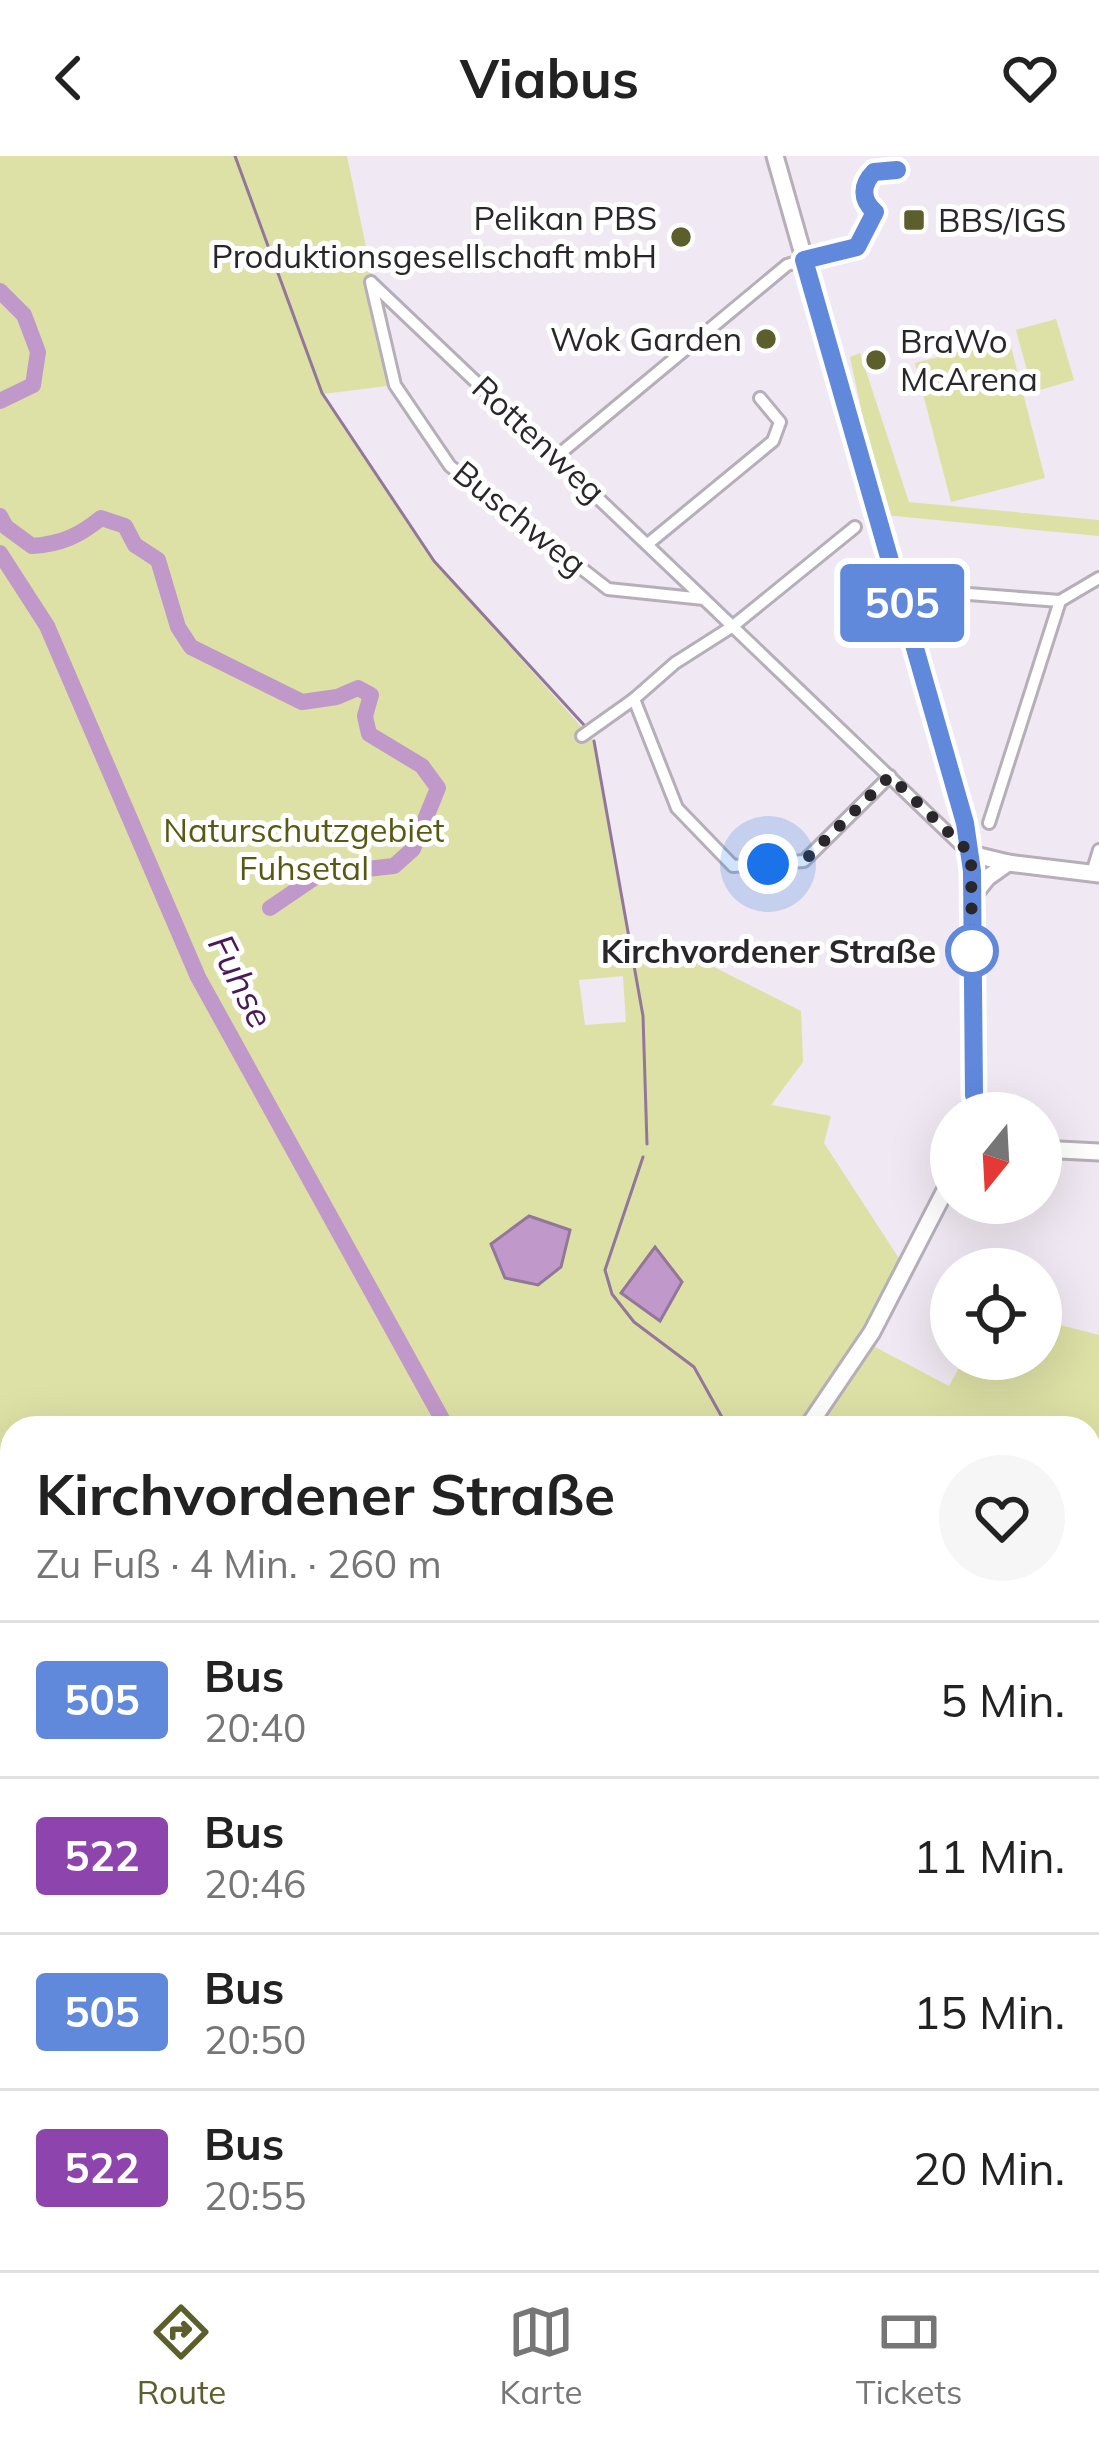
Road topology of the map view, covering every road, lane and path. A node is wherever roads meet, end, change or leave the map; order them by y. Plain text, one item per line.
1 (775, 156) edge
2 (804, 260) junction
3 (371, 282) joint
4 (760, 398) dead end
5 (557, 456) junction
6 (855, 527) dead end
7 (649, 543) junction
8 (1099, 578) edge
9 (942, 592) dead end
10 (704, 599) junction
11 (1060, 601) junction
12 (733, 626) junction
13 (634, 699) junction
14 (582, 736) dead end
15 (890, 776) junction
16 (989, 823) dead end
17 (1099, 850) edge
18 (971, 854) junction
19 (1008, 863) junction
20 (1095, 873) edge
21 (972, 898) junction
22 (974, 1092) edge
23 (1062, 1150) edge
24 (1099, 1152) edge
25 (930, 1220) edge
26 (815, 1416) edge

1 - 2 main road
2 - 5 street
2 - 18 main road
3 - 5 street, Rottenweg
3 - 10 street, Buschweg
4 - 7 street
5 - 7 street, Rottenweg
6 - 12 street
7 - 10 street, Rottenweg
8 - 11 street
9 - 11 street
10 - 12 street
11 - 16 street
12 - 13 street
12 - 15 street
13 - 14 street
13 - 15 street
15 - 18 street
17 - 20 street
18 - 19 main road
18 - 21 main road
19 - 20 main road
19 - 21 main road
21 - 22 main road
23 - 24 main road
25 - 26 main road

